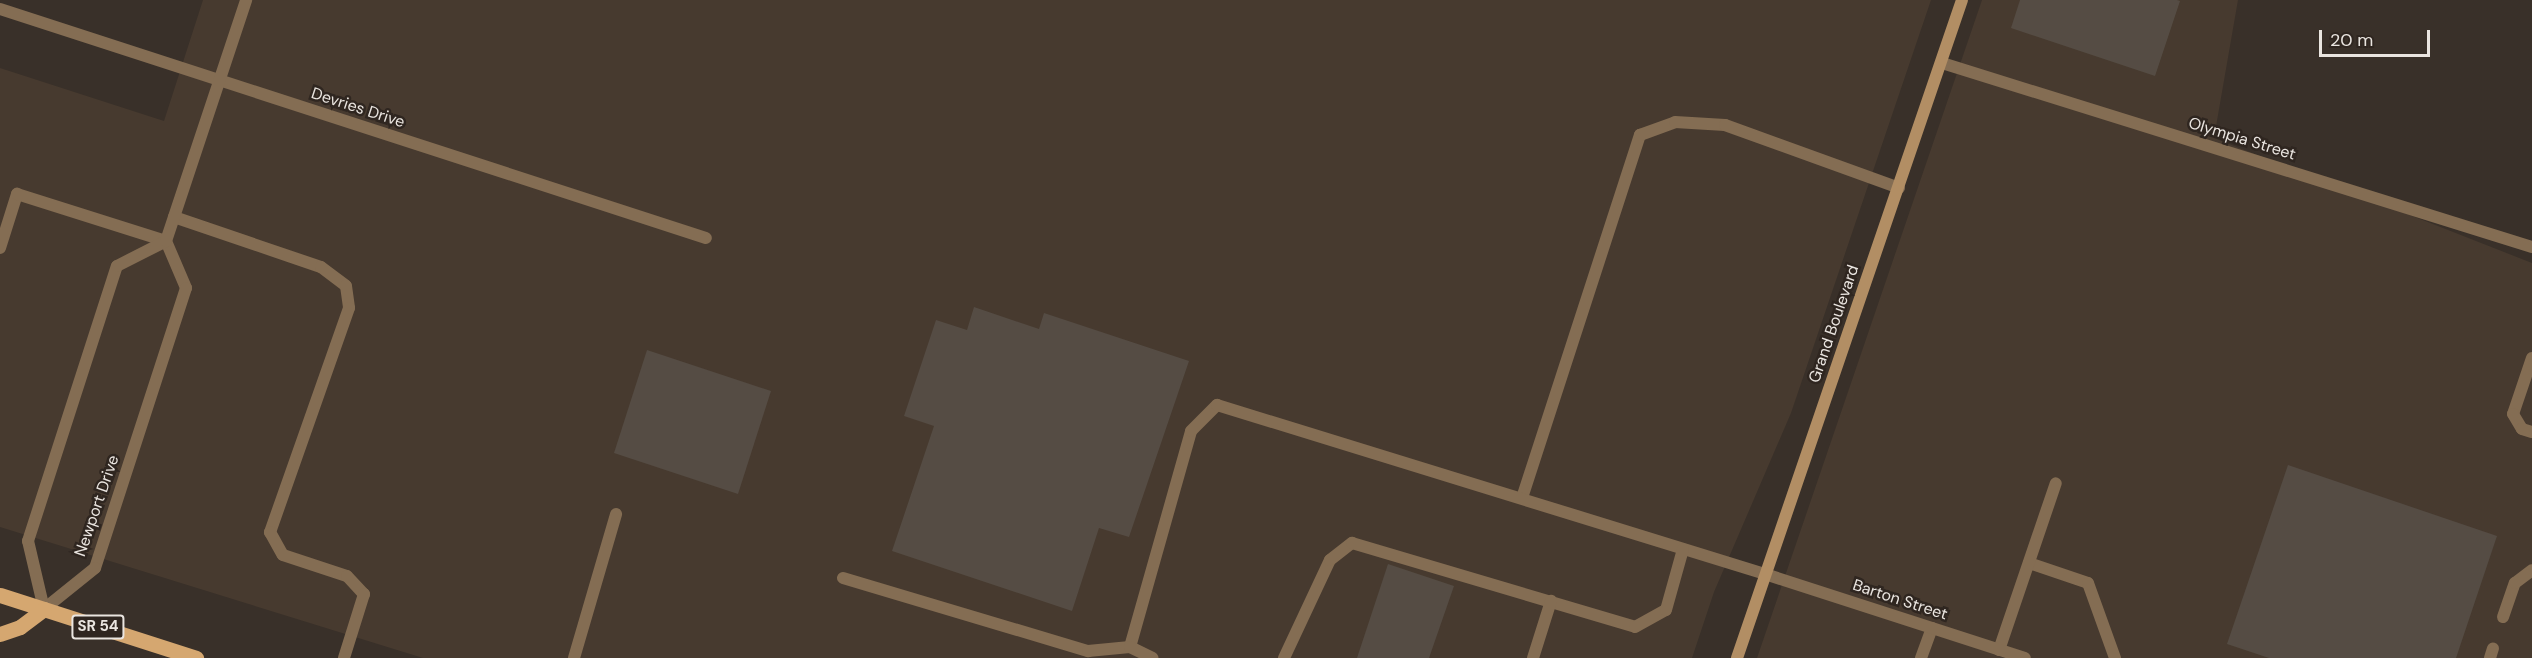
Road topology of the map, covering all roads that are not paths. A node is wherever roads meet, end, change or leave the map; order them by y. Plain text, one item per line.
1 (246, 0) edge
2 (1962, 0) edge
3 (0, 9) edge
4 (1942, 63) junction
5 (220, 80) junction
6 (1899, 188) junction
7 (174, 217) junction
8 (706, 238) dead end
9 (166, 241) junction
10 (2532, 247) edge
11 (0, 248) edge
12 (2532, 358) edge
13 (2532, 432) edge
14 (2056, 483) dead end
15 (1522, 498) junction
16 (616, 514) dead end
17 (1683, 549) junction
18 (2029, 562) junction
19 (2532, 570) edge
20 (1765, 574) junction
21 (843, 578) dead end
22 (0, 595) edge
23 (1551, 601) junction
24 (44, 609) junction
25 (2503, 617) dead end
26 (1932, 628) junction
27 (0, 634) edge
28 (1131, 647) junction
29 (2000, 650) junction
30 (196, 658) edge
31 (344, 658) edge
32 (574, 658) edge
33 (1153, 658) edge
34 (1284, 658) edge
35 (1533, 658) edge
36 (1737, 658) edge
37 (1921, 658) edge
38 (2025, 658) edge
39 (2115, 658) edge

1 - 5 street
2 - 4 main road, Grand Boulevard
3 - 5 street, Devries Drive
4 - 6 main road, Grand Boulevard
4 - 10 street, Olympia Street
5 - 7 street
5 - 8 street, Devries Drive
6 - 15 street
6 - 20 main road, Grand Boulevard
7 - 9 street
7 - 31 street
9 - 11 street
9 - 24 street, Newport Drive
9 - 24 street
12 - 13 street
14 - 18 street
15 - 17 street, Barton Street
15 - 28 street, Barton Street
16 - 32 street
17 - 20 street, Barton Street
17 - 23 street
18 - 29 street
18 - 39 street
19 - 25 street
20 - 26 street, Barton Street
20 - 36 main road, Grand Boulevard
21 - 28 street
22 - 24 main road, SR 54
23 - 34 street
23 - 35 street
24 - 27 main road
24 - 30 main road, SR 54
26 - 29 street, Barton Street
26 - 37 street
28 - 33 street
29 - 38 street, Barton Street

